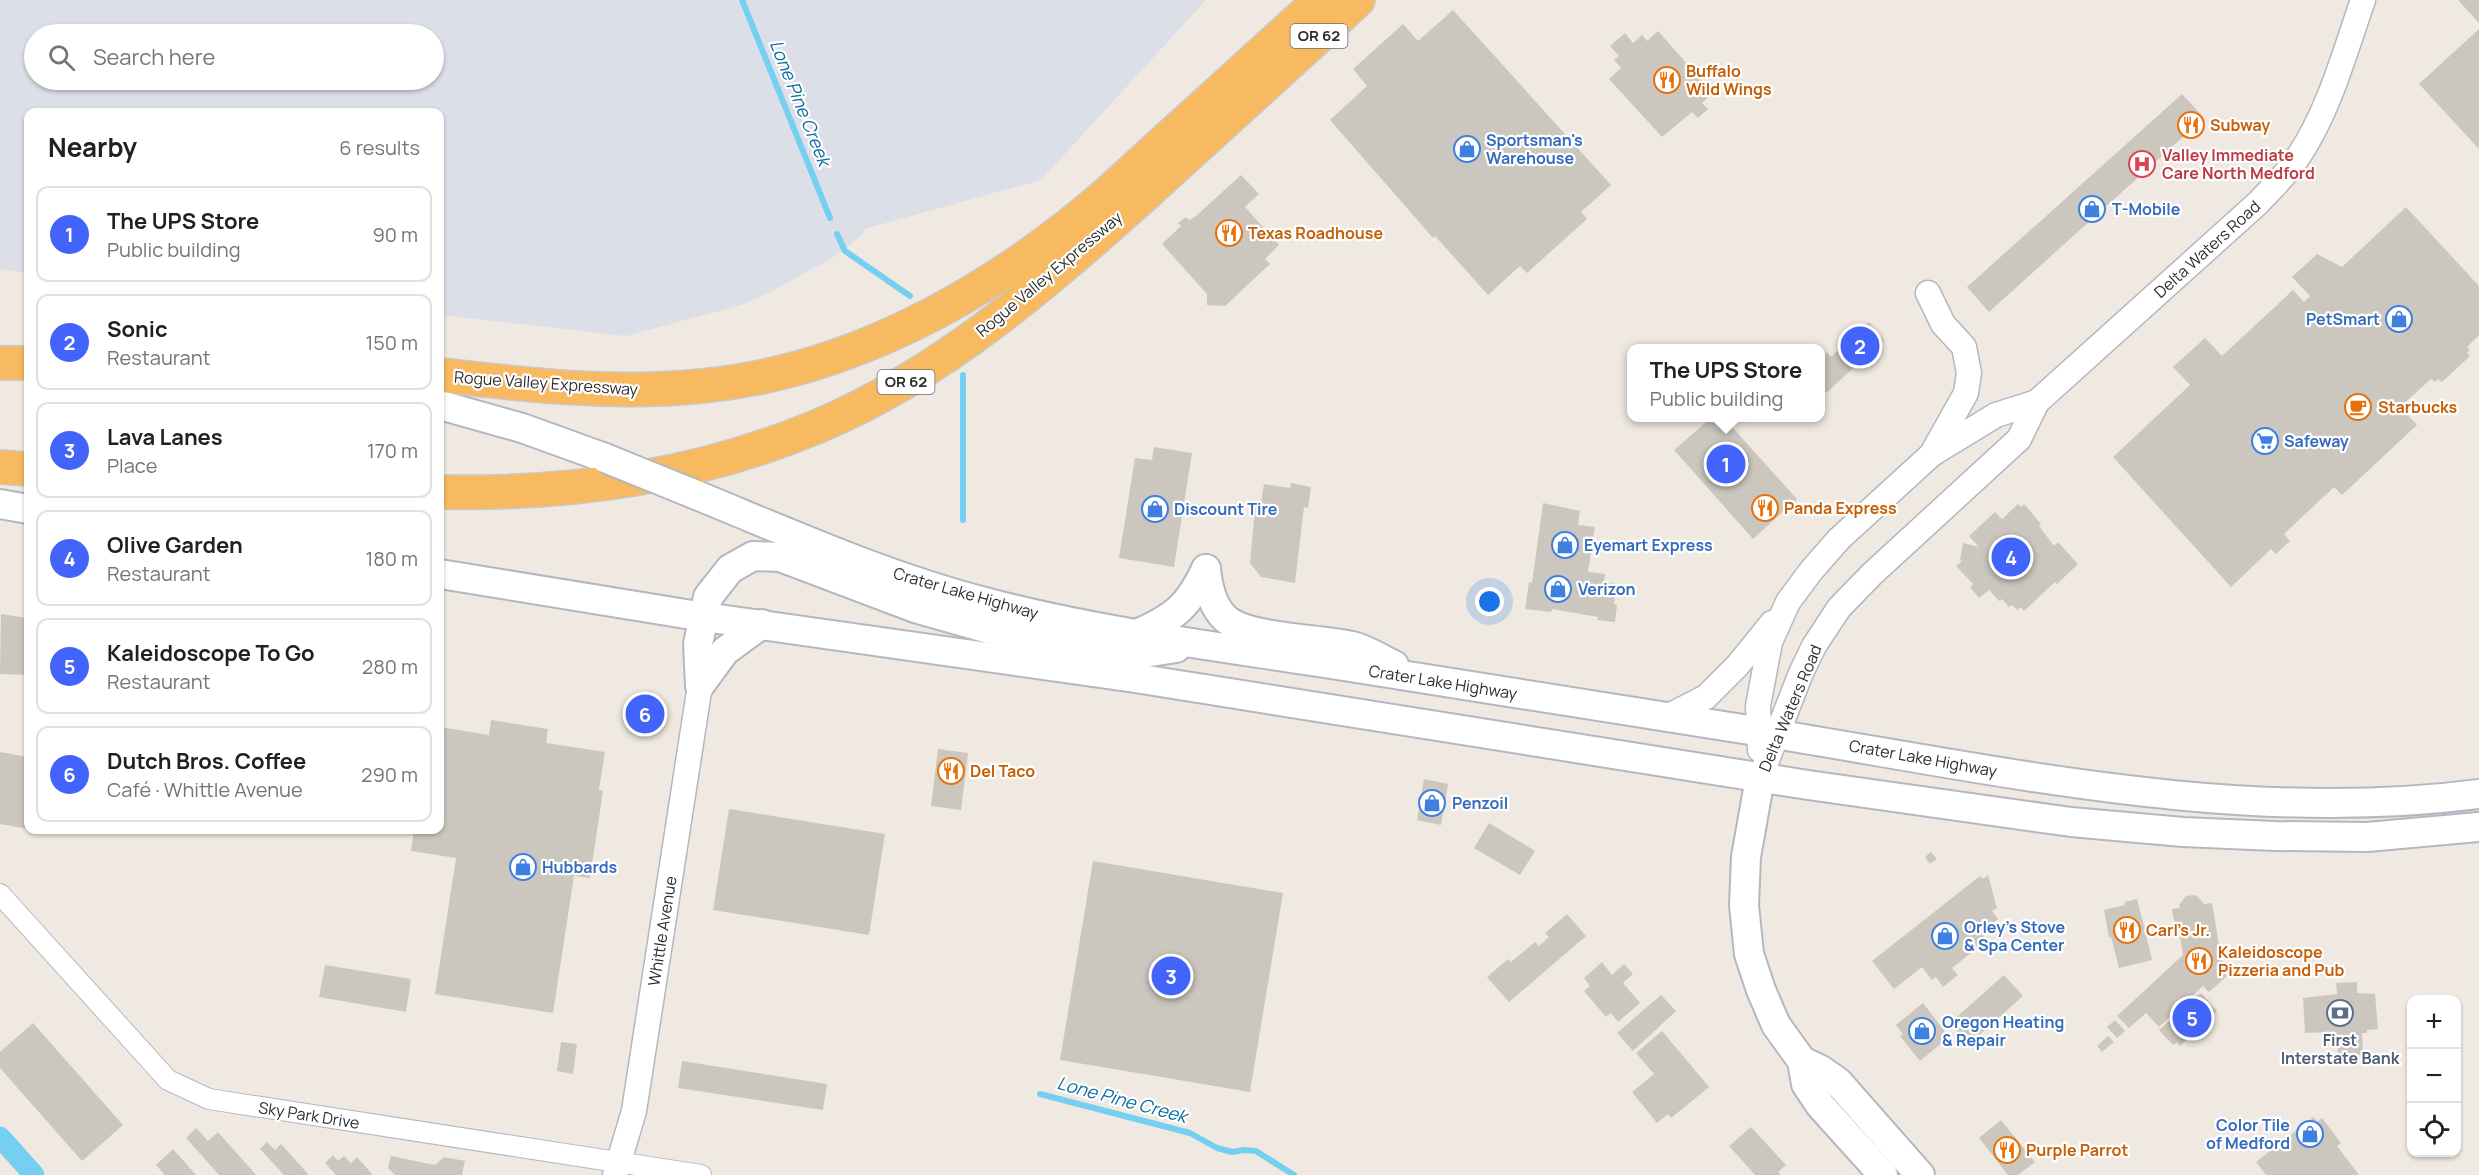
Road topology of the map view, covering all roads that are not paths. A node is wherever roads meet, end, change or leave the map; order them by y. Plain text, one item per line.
1 (1320, 0) edge
2 (1358, 0) edge
3 (2363, 0) edge
4 (1928, 293) dead end
5 (0, 363) edge
6 (24, 363) edge
7 (444, 375) edge
8 (2037, 402) junction
9 (444, 406) edge
10 (1932, 454) junction
11 (0, 466) edge
12 (24, 469) edge
13 (444, 492) edge
14 (0, 504) edge
15 (24, 508) edge
16 (444, 575) edge
17 (1788, 602) junction
18 (704, 616) junction
19 (762, 624) junction
20 (1137, 634) junction
21 (1197, 644) junction
22 (1425, 679) junction
23 (700, 685) junction
24 (1667, 717) junction
25 (1769, 733) junction
26 (1760, 778) junction
27 (2479, 794) edge
28 (2479, 827) edge
29 (0, 894) edge
30 (1802, 1061) junction
31 (617, 1169) edge
32 (701, 1175) edge
33 (1882, 1175) edge
34 (1920, 1175) edge

1 - 7 highway, Rogue Valley Expressway / OR 62
2 - 13 highway, Rogue Valley Expressway / OR 62
3 - 8 street, Delta Waters Road
4 - 10 street
5 - 6 highway
8 - 10 street, Delta Waters Road
8 - 25 street, Delta Waters Road
9 - 20 main road, Crater Lake Highway, bridge
10 - 17 street, Delta Waters Road
11 - 12 highway
14 - 15 main road
16 - 18 main road
17 - 24 street
17 - 25 street, Delta Waters Road
18 - 19 main road
18 - 21 main road
18 - 23 main road
19 - 23 main road
19 - 26 main road
20 - 21 main road, Crater Lake Highway
20 - 22 main road
21 - 22 main road, Crater Lake Highway
22 - 24 main road, Crater Lake Highway
23 - 31 street, Whittle Avenue
24 - 25 main road, Crater Lake Highway
25 - 26 street, Delta Waters Road
25 - 27 main road, Crater Lake Highway
26 - 28 main road
26 - 30 main road, Delta Waters Road
29 - 31 street, Sky Park Drive
30 - 33 main road, Delta Waters Road
30 - 34 main road, Delta Waters Road
31 - 32 street, Sky Park Drive

